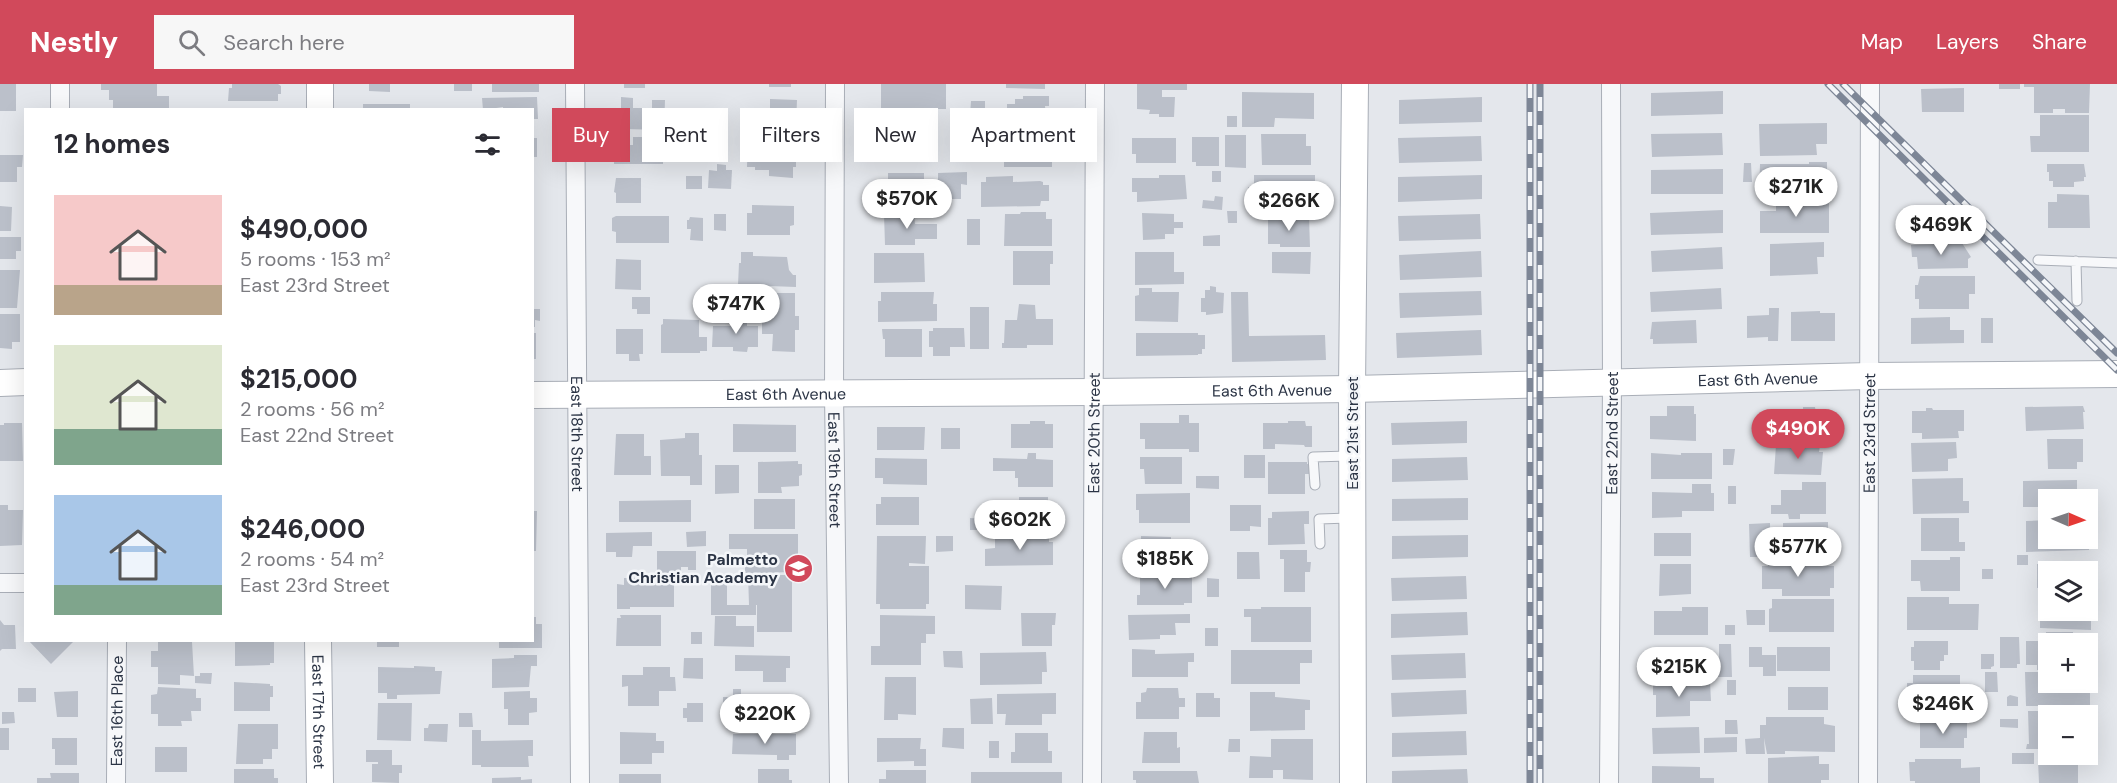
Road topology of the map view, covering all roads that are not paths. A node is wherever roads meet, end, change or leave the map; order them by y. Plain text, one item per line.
1 (60, 84) edge
2 (320, 84) edge
3 (575, 84) edge
4 (835, 84) edge
5 (1095, 84) edge
6 (1355, 84) edge
7 (1611, 84) edge
8 (1870, 84) edge
9 (60, 108) edge
10 (320, 108) edge
11 (2038, 260) dead end
12 (2076, 261) junction
13 (2117, 263) edge
14 (2077, 301) dead end
15 (2117, 374) edge
16 (1870, 376) junction
17 (24, 382) edge
18 (1612, 382) junction
19 (0, 383) edge
20 (1352, 389) junction
21 (1093, 392) junction
22 (834, 393) junction
23 (534, 395) edge
24 (576, 396) junction
25 (1352, 456) junction
26 (1315, 485) dead end
27 (1352, 518) junction
28 (1320, 544) dead end
29 (24, 583) edge
30 (0, 584) edge
31 (117, 642) edge
32 (318, 642) edge
33 (116, 783) edge
34 (320, 783) edge
35 (580, 783) edge
36 (839, 783) edge
37 (1092, 783) edge
38 (1353, 783) edge
39 (1609, 783) edge
40 (1868, 783) edge

1 - 9 street
2 - 10 street
3 - 24 street, East 18th Street
4 - 22 street, East 19th Street
5 - 21 street, East 20th Street
6 - 20 street, East 21st Street
7 - 18 street, East 22nd Street
8 - 16 street, East 23rd Street
11 - 12 lane
12 - 13 lane
12 - 14 lane
15 - 16 street, East 6th Avenue
16 - 18 street, East 6th Avenue
16 - 40 street, East 23rd Street
17 - 19 street
18 - 20 street, East 6th Avenue
18 - 39 street, East 22nd Street
20 - 21 street, East 6th Avenue
20 - 25 street, East 21st Street
21 - 22 street, East 6th Avenue
21 - 37 street, East 20th Street
22 - 24 street, East 6th Avenue
22 - 36 street, East 19th Street
23 - 24 street, East 6th Avenue
24 - 35 street, East 18th Street
25 - 26 lane
25 - 27 street, East 21st Street
27 - 28 lane
27 - 38 street, East 21st Street
29 - 30 street
31 - 33 street, East 16th Place
32 - 34 street, East 17th Street

